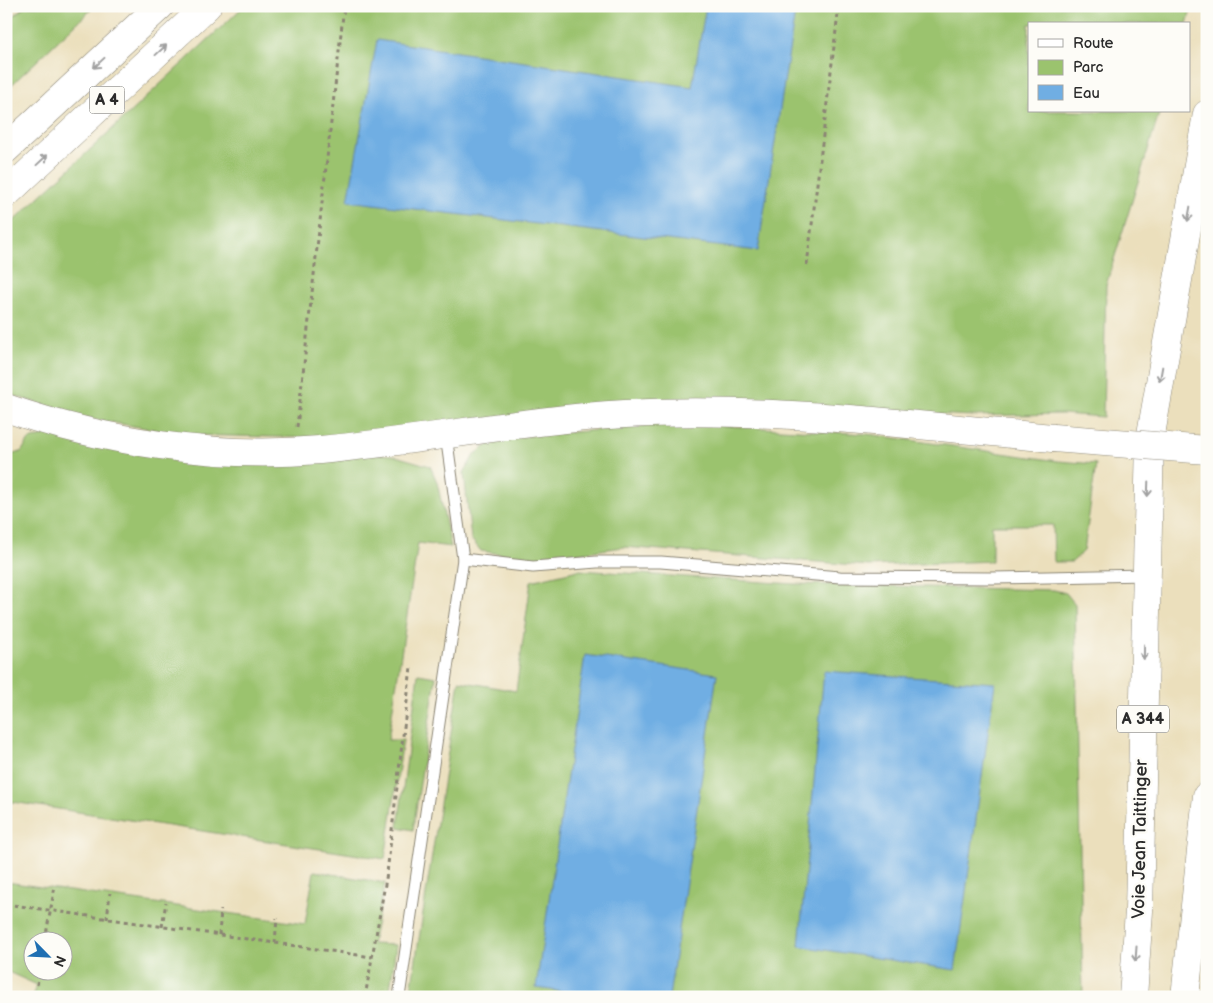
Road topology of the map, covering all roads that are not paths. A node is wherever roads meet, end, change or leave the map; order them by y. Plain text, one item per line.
1 (160, 6) edge
2 (207, 6) edge
3 (1207, 114) edge
4 (6, 149) edge
5 (6, 194) edge
6 (6, 408) edge
7 (446, 435) junction
8 (1207, 450) edge
9 (463, 558) junction
10 (1146, 575) junction
11 (1207, 796) edge
12 (399, 997) edge
13 (1133, 997) edge
14 (1185, 997) edge

1 -> 4 main road, A 4
5 -> 2 main road, A 4
3 -> 10 main road, Voie Jean Taittinger / A 344
6 - 7 main road
7 - 8 main road, bridge
7 - 9 lane
9 - 10 lane
9 - 12 lane
10 -> 13 main road, Voie Jean Taittinger / A 344
11 - 14 main road

